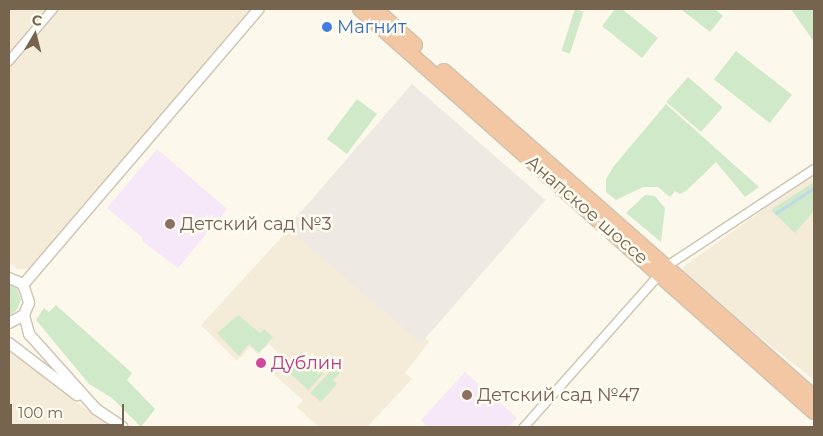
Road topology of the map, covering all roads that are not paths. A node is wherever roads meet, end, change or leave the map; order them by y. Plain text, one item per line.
1 (41, 9) edge
2 (259, 9) edge
3 (360, 9) edge
4 (374, 9) edge
5 (50, 12) edge
6 (9, 61) edge
7 (814, 169) edge
8 (664, 270) junction
9 (10, 277) edge
10 (24, 285) junction
11 (24, 315) junction
12 (9, 323) edge
13 (9, 343) edge
14 (814, 397) edge
15 (96, 409) junction
16 (814, 412) edge
17 (123, 427) edge
18 (524, 427) edge

1 - 5 street
2 - 10 street
3 - 8 highway, Анапское шоссе
4 - 8 highway, Анапское шоссе
5 - 6 street
7 - 8 street
8 - 14 highway, Анапское шоссе
8 - 16 highway, Анапское шоссе
8 - 18 street
9 - 10 street
10 - 11 street
11 - 12 street
11 - 15 street
13 - 15 street
15 - 17 street

